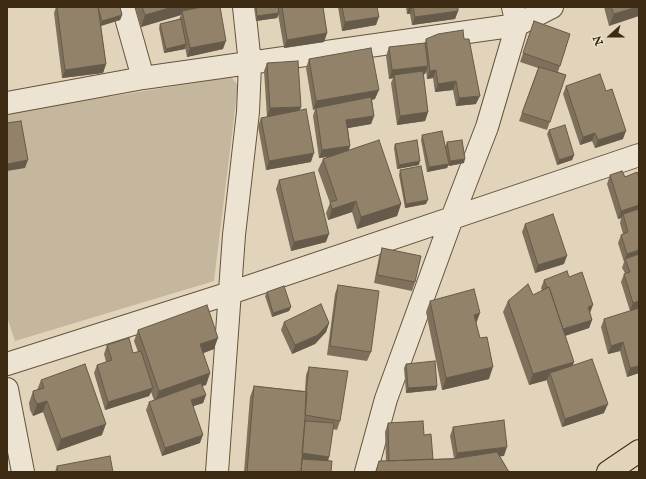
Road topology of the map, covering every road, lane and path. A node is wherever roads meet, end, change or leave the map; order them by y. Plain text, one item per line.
1 (123, 7) edge
2 (244, 7) edge
3 (552, 7) edge
4 (515, 16) edge
5 (250, 64) junction
6 (143, 78) junction
7 (7, 103) edge
8 (639, 155) edge
9 (452, 218) junction
10 (230, 293) junction
11 (7, 364) edge
12 (7, 390) edge
13 (639, 451) edge
14 (22, 472) edge
15 (217, 472) edge
16 (366, 472) edge
17 (608, 472) edge

1 - 6 street
2 - 5 street
3 - 4 street
4 - 5 street
4 - 9 street
5 - 6 street
5 - 10 street
6 - 7 street
8 - 9 street
9 - 10 street
9 - 16 street
10 - 11 street
10 - 15 street
12 - 14 street
13 - 17 highway

